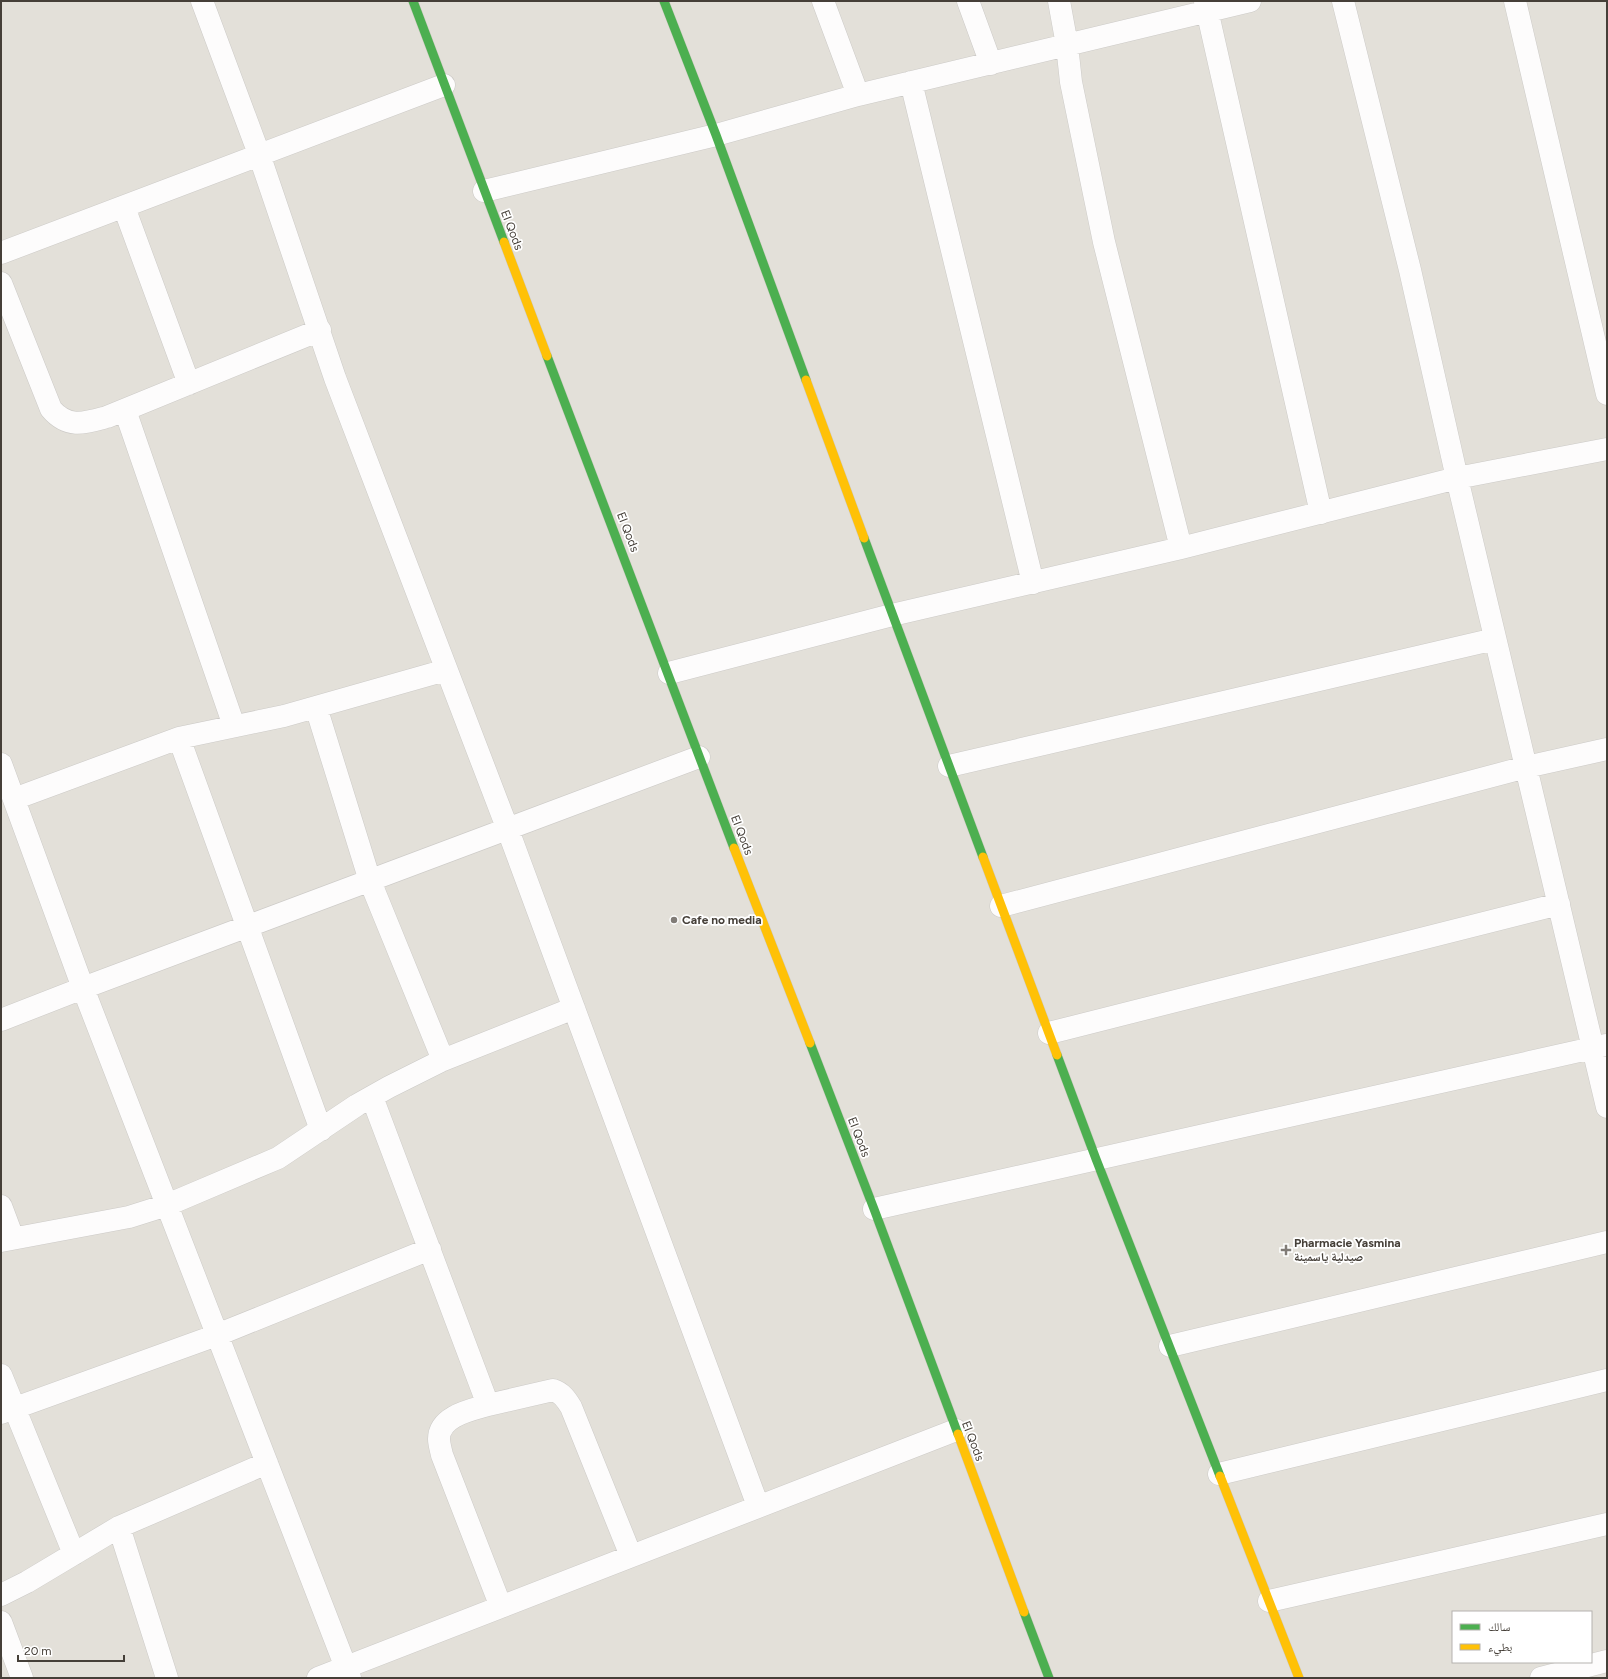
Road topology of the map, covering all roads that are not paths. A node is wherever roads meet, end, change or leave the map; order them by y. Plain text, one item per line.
1 (202, 1) edge
2 (413, 1) edge
3 (664, 1) edge
4 (823, 1) edge
5 (968, 1) edge
6 (1060, 1) edge
7 (1250, 1) edge
8 (1344, 1) edge
9 (1515, 1) edge
10 (1206, 6) edge
11 (1068, 45) junction
12 (991, 64) junction
13 (911, 82) junction
14 (444, 85) junction
15 (858, 95) junction
16 (716, 135) junction
17 (259, 154) junction
18 (484, 191) junction
19 (124, 207) junction
20 (1, 252) edge
21 (1, 283) edge
22 (320, 330) junction
23 (1604, 366) edge
24 (188, 384) junction
25 (1607, 394) edge
26 (125, 410) junction
27 (1607, 449) edge
28 (1457, 478) junction
29 (1321, 513) junction
30 (1181, 548) junction
31 (1033, 583) junction
32 (892, 615) junction
33 (1495, 639) junction
34 (446, 670) junction
35 (669, 673) junction
36 (316, 707) junction
37 (234, 726) junction
38 (180, 738) junction
39 (1607, 749) edge
40 (699, 758) junction
41 (1, 764) edge
42 (949, 766) junction
43 (1526, 767) junction
44 (14, 799) junction
45 (508, 830) junction
46 (370, 881) junction
47 (1559, 904) junction
48 (1002, 906) junction
49 (248, 926) junction
50 (83, 988) junction
51 (574, 1008) junction
52 (1, 1020) edge
53 (1049, 1033) junction
54 (1600, 1046) edge
55 (443, 1060) junction
56 (372, 1097) junction
57 (1607, 1107) edge
58 (321, 1130) junction
59 (1096, 1159) junction
60 (167, 1205) junction
61 (1, 1206) edge
62 (874, 1209) junction
63 (7, 1240) edge
64 (1607, 1242) edge
65 (430, 1249) junction
66 (217, 1335) junction
67 (1170, 1346) junction
68 (1, 1375) edge
69 (1607, 1380) edge
70 (488, 1404) junction
71 (7, 1411) edge
72 (956, 1430) junction
73 (267, 1463) junction
74 (1220, 1474) junction
75 (758, 1506) junction
76 (1607, 1524) edge
77 (119, 1527) junction
78 (74, 1554) junction
79 (631, 1556) junction
80 (1, 1595) edge
81 (1269, 1601) junction
82 (501, 1607) junction
83 (1, 1622) edge
84 (1607, 1661) edge
85 (348, 1673) edge
86 (22, 1678) edge
87 (167, 1678) edge
88 (318, 1678) edge
89 (1049, 1678) edge
90 (1299, 1678) edge
91 (1542, 1678) edge

1 - 17 street
2 - 14 street, El Qods
3 - 16 street
4 - 15 street
5 - 12 street
6 - 11 street
7 - 10 street
8 - 28 street
9 - 23 street
10 - 11 street
10 - 29 street
11 - 12 street
11 - 30 street
12 - 13 street
13 - 15 street
13 - 31 street
14 - 17 street
14 - 18 street, El Qods
15 - 16 street
16 - 18 street
16 - 32 street
17 - 19 street
17 - 22 street
18 - 35 street, El Qods
19 - 20 street
19 - 24 street
21 - 26 street
22 - 24 street
22 - 34 street
23 - 25 street
24 - 26 street
26 - 37 street
27 - 28 street
28 - 29 street
28 - 33 street
29 - 30 street
30 - 31 street
31 - 32 street
32 - 35 street
32 - 42 street
33 - 42 street
33 - 43 street
34 - 36 street
34 - 45 street
35 - 40 street, El Qods
36 - 37 street
36 - 46 street
37 - 38 street
38 - 44 street
38 - 49 street
39 - 43 street
40 - 45 street
40 - 62 street, El Qods
41 - 44 street
42 - 48 street
43 - 47 street
43 - 48 street
44 - 50 street
45 - 46 street
45 - 51 street
46 - 49 street
46 - 55 street
47 - 53 street
47 - 54 street
48 - 53 street
49 - 50 street
49 - 58 street
50 - 52 street
50 - 60 street
51 - 55 street
51 - 75 street
53 - 59 street
54 - 57 street
54 - 59 street
55 - 56 street
56 - 58 street
56 - 65 street
58 - 60 street
59 - 62 street
59 - 67 street
60 - 63 street
60 - 66 street
61 - 63 street
62 - 72 street, El Qods
64 - 67 street
65 - 66 street
65 - 70 street
66 - 71 street
66 - 73 street
67 - 74 street
68 - 71 street
69 - 74 street
70 - 79 street
70 - 82 street
71 - 78 street
72 - 75 street
72 - 89 street, El Qods
73 - 77 street
73 - 85 street
74 - 81 street
75 - 79 street
76 - 81 street
77 - 78 street
77 - 87 street
78 - 80 street
79 - 82 street
81 - 90 street
82 - 85 street
83 - 86 street
84 - 91 street
85 - 88 street

